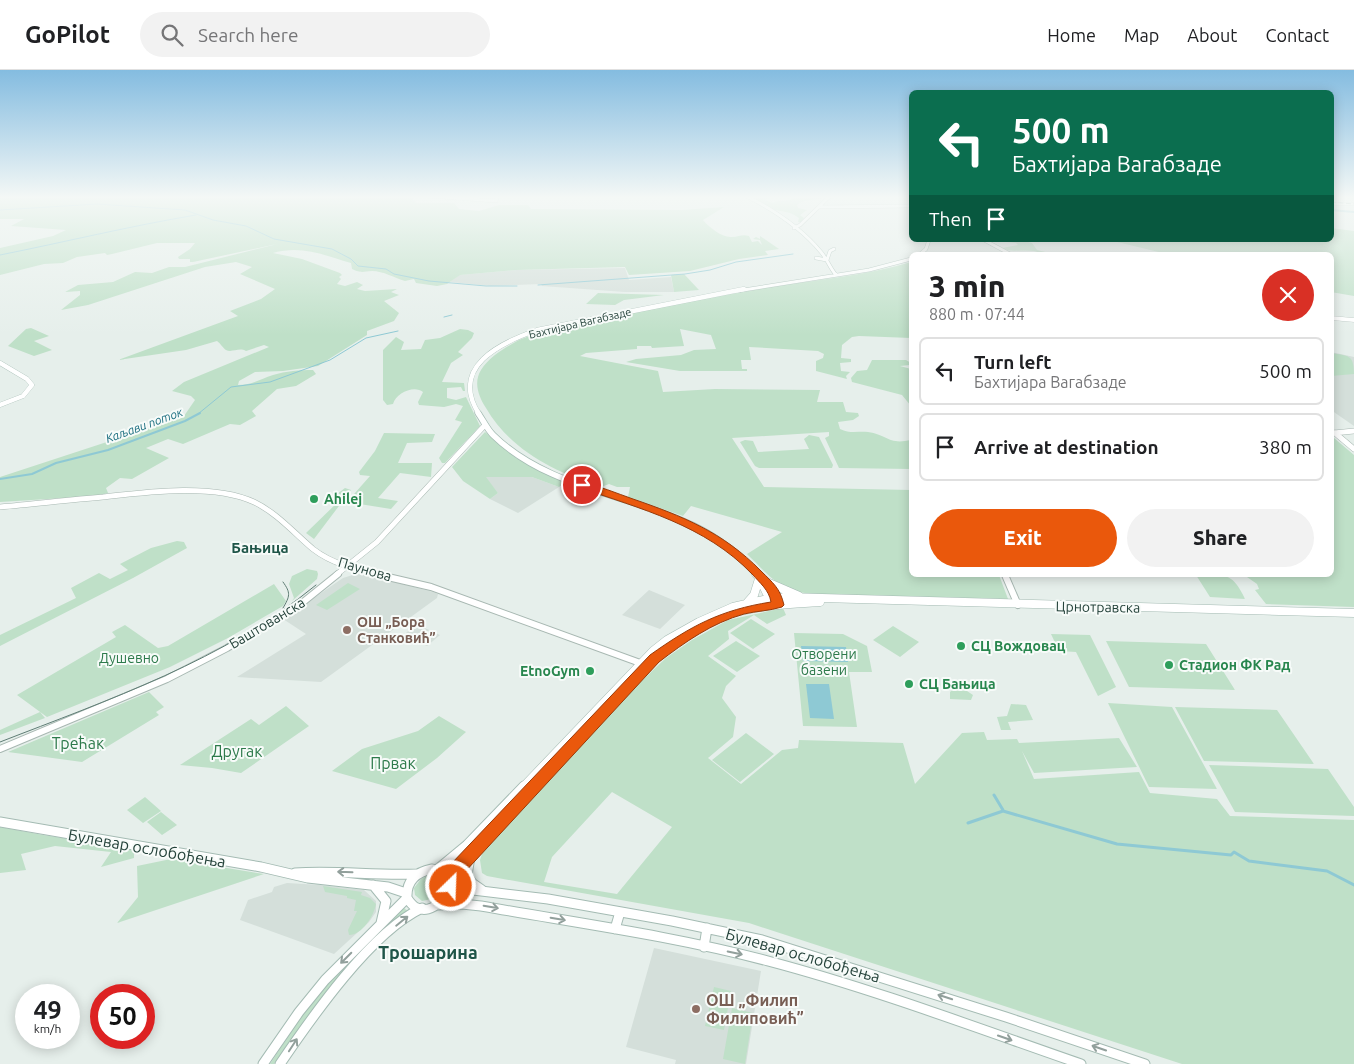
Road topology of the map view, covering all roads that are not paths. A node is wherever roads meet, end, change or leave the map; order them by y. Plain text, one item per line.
1 (812, 242) edge
2 (988, 242) edge
3 (822, 251) junction
4 (1006, 252) edge
5 (827, 260) junction
6 (909, 260) edge
7 (837, 274) junction
8 (1334, 318) edge
9 (1354, 320) edge
10 (0, 362) edge
11 (0, 405) edge
12 (485, 425) junction
13 (1354, 431) edge
14 (1334, 433) edge
15 (1334, 434) edge
16 (1354, 449) edge
17 (0, 506) edge
18 (348, 567) junction
19 (759, 577) junction
20 (1006, 577) edge
21 (810, 598) junction
22 (843, 600) junction
23 (774, 602) junction
24 (746, 604) junction
25 (1018, 605) junction
26 (1354, 613) edge
27 (644, 664) junction
28 (0, 749) edge
29 (0, 822) edge
30 (471, 854) junction
31 (438, 869) junction
32 (294, 873) junction
33 (418, 873) junction
34 (451, 881) junction
35 (373, 885) junction
36 (483, 891) junction
37 (406, 895) junction
38 (437, 905) junction
39 (422, 908) junction
40 (620, 912) junction
41 (381, 924) junction
42 (707, 928) junction
43 (615, 929) junction
44 (704, 947) junction
45 (263, 1064) edge
46 (280, 1064) edge
47 (1081, 1064) edge
48 (1145, 1064) edge

1 - 3 main road
2 - 4 street
3 - 5 main road
3 - 5 main road
3 - 5 main road
5 - 7 main road
6 - 7 main road, Бахтијара Вагабзаде
7 - 12 main road, Бахтијара Вагабзаде
8 - 9 street
10 - 11 main road
12 - 18 street, Баштованска
12 - 19 main road, Бахтијара Вагабзаде
13 - 14 street
15 - 16 street
17 - 18 street, Паунова
18 - 27 street, Паунова
18 - 28 street, Баштованска
19 - 21 main road
19 - 23 main road, Бахтијара Вагабзаде
19 - 24 main road
20 - 25 street
21 - 22 main road, Црнотравска
21 - 23 main road, Црнотравска
22 - 23 main road, Црнотравска
22 - 25 main road, Црнотравска
23 - 24 main road, Црнотравска
23 - 27 main road, Црнотравска
24 - 27 main road, Црнотравска
25 - 26 main road, Црнотравска
27 - 30 main road, Црнотравска
27 - 31 main road, Црнотравска
29 - 32 main road, Булевар ослобођења
30 - 34 main road, Црнотравска
30 - 36 main road
31 - 33 main road
31 - 34 main road
33 -> 32 main road, Булевар ослобођења
32 - 35 main road, Булевар ослобођења
33 - 37 main road
34 - 36 main road, Булевар ослобођења
34 - 38 main road
35 - 37 main road, Булевар ослобођења
35 - 41 main road
36 - 40 main road, Булевар ослобођења
37 - 39 main road
37 - 41 main road
38 - 39 main road
38 -> 43 main road, Булевар ослобођења
46 -> 39 main road
40 - 42 main road, Булевар ослобођења
40 - 43 main road
41 -> 45 main road
42 - 44 main road
48 -> 42 main road, Булевар ослобођења
43 - 44 main road, Булевар ослобођења
44 -> 47 main road, Булевар ослобођења

